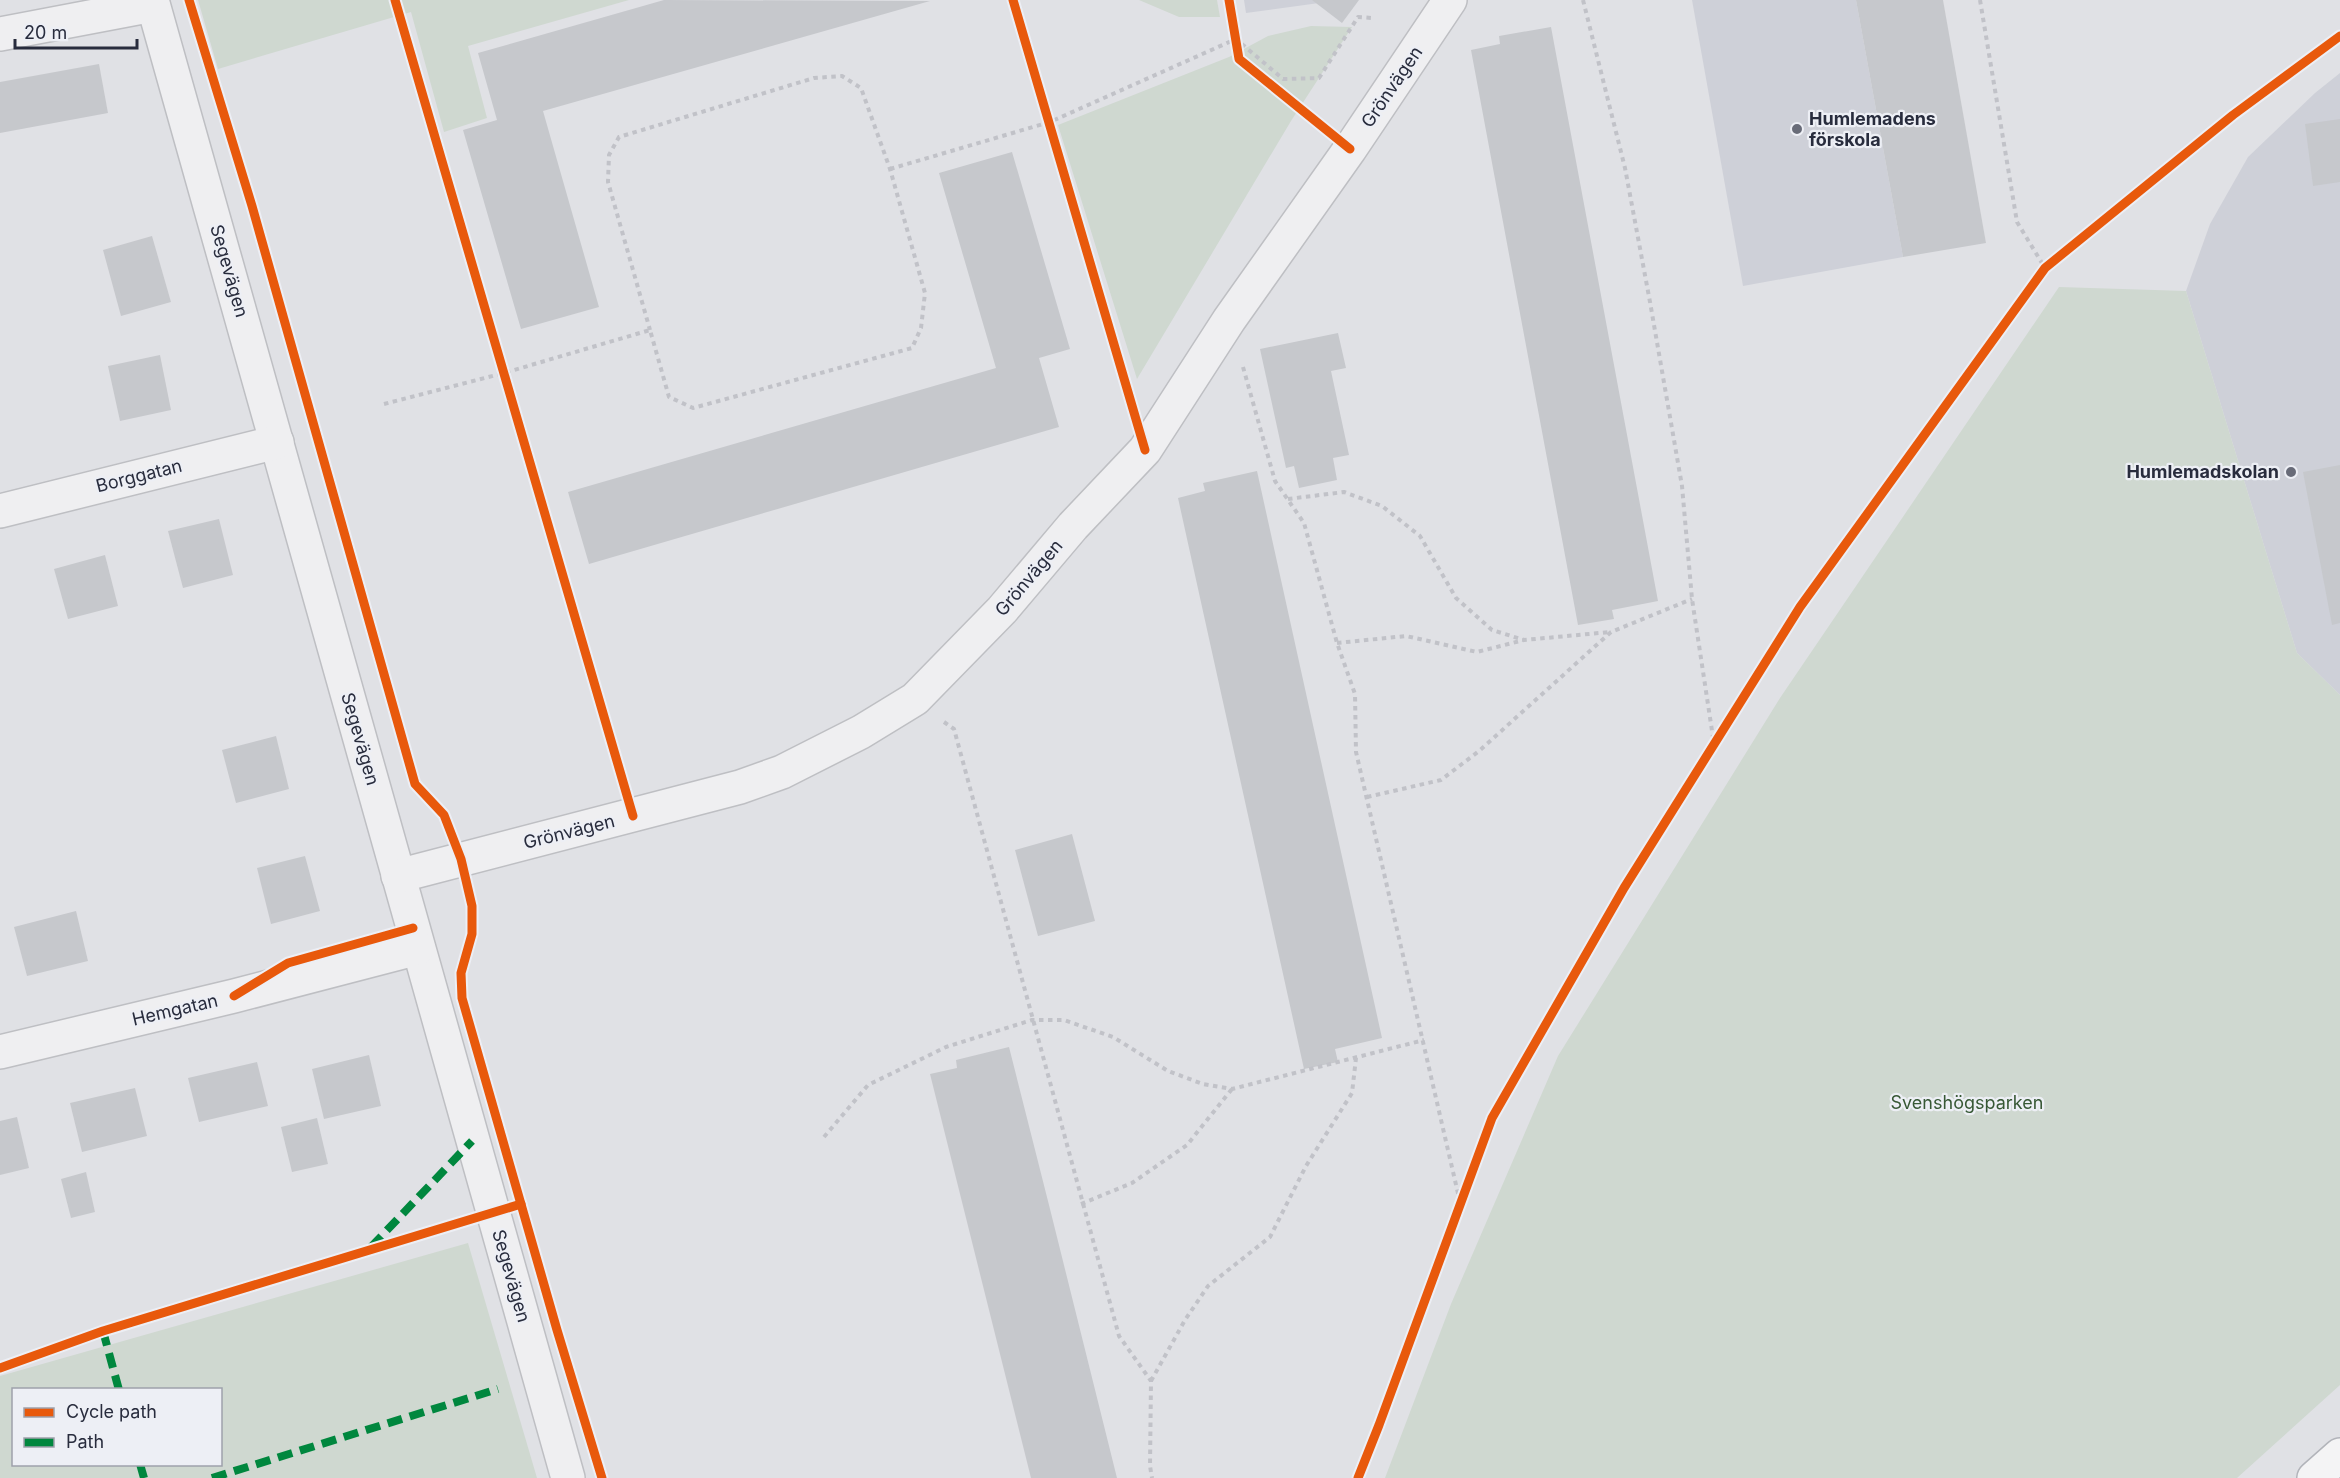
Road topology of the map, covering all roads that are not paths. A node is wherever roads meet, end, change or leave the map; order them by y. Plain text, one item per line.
1 (1450, 0) edge
2 (153, 2) edge
3 (0, 34) edge
4 (277, 442) junction
5 (0, 511) edge
6 (399, 876) junction
7 (418, 948) junction
8 (0, 1052) edge
9 (2340, 1455) edge
10 (568, 1478) edge
11 (2314, 1478) edge

1 - 6 street, Grönvägen
2 - 3 street
2 - 4 street, Segevägen
4 - 5 street, Borggatan
4 - 6 street, Segevägen
6 - 7 street, Segevägen
7 - 8 street, Hemgatan
7 - 10 street, Segevägen
9 - 11 highway

